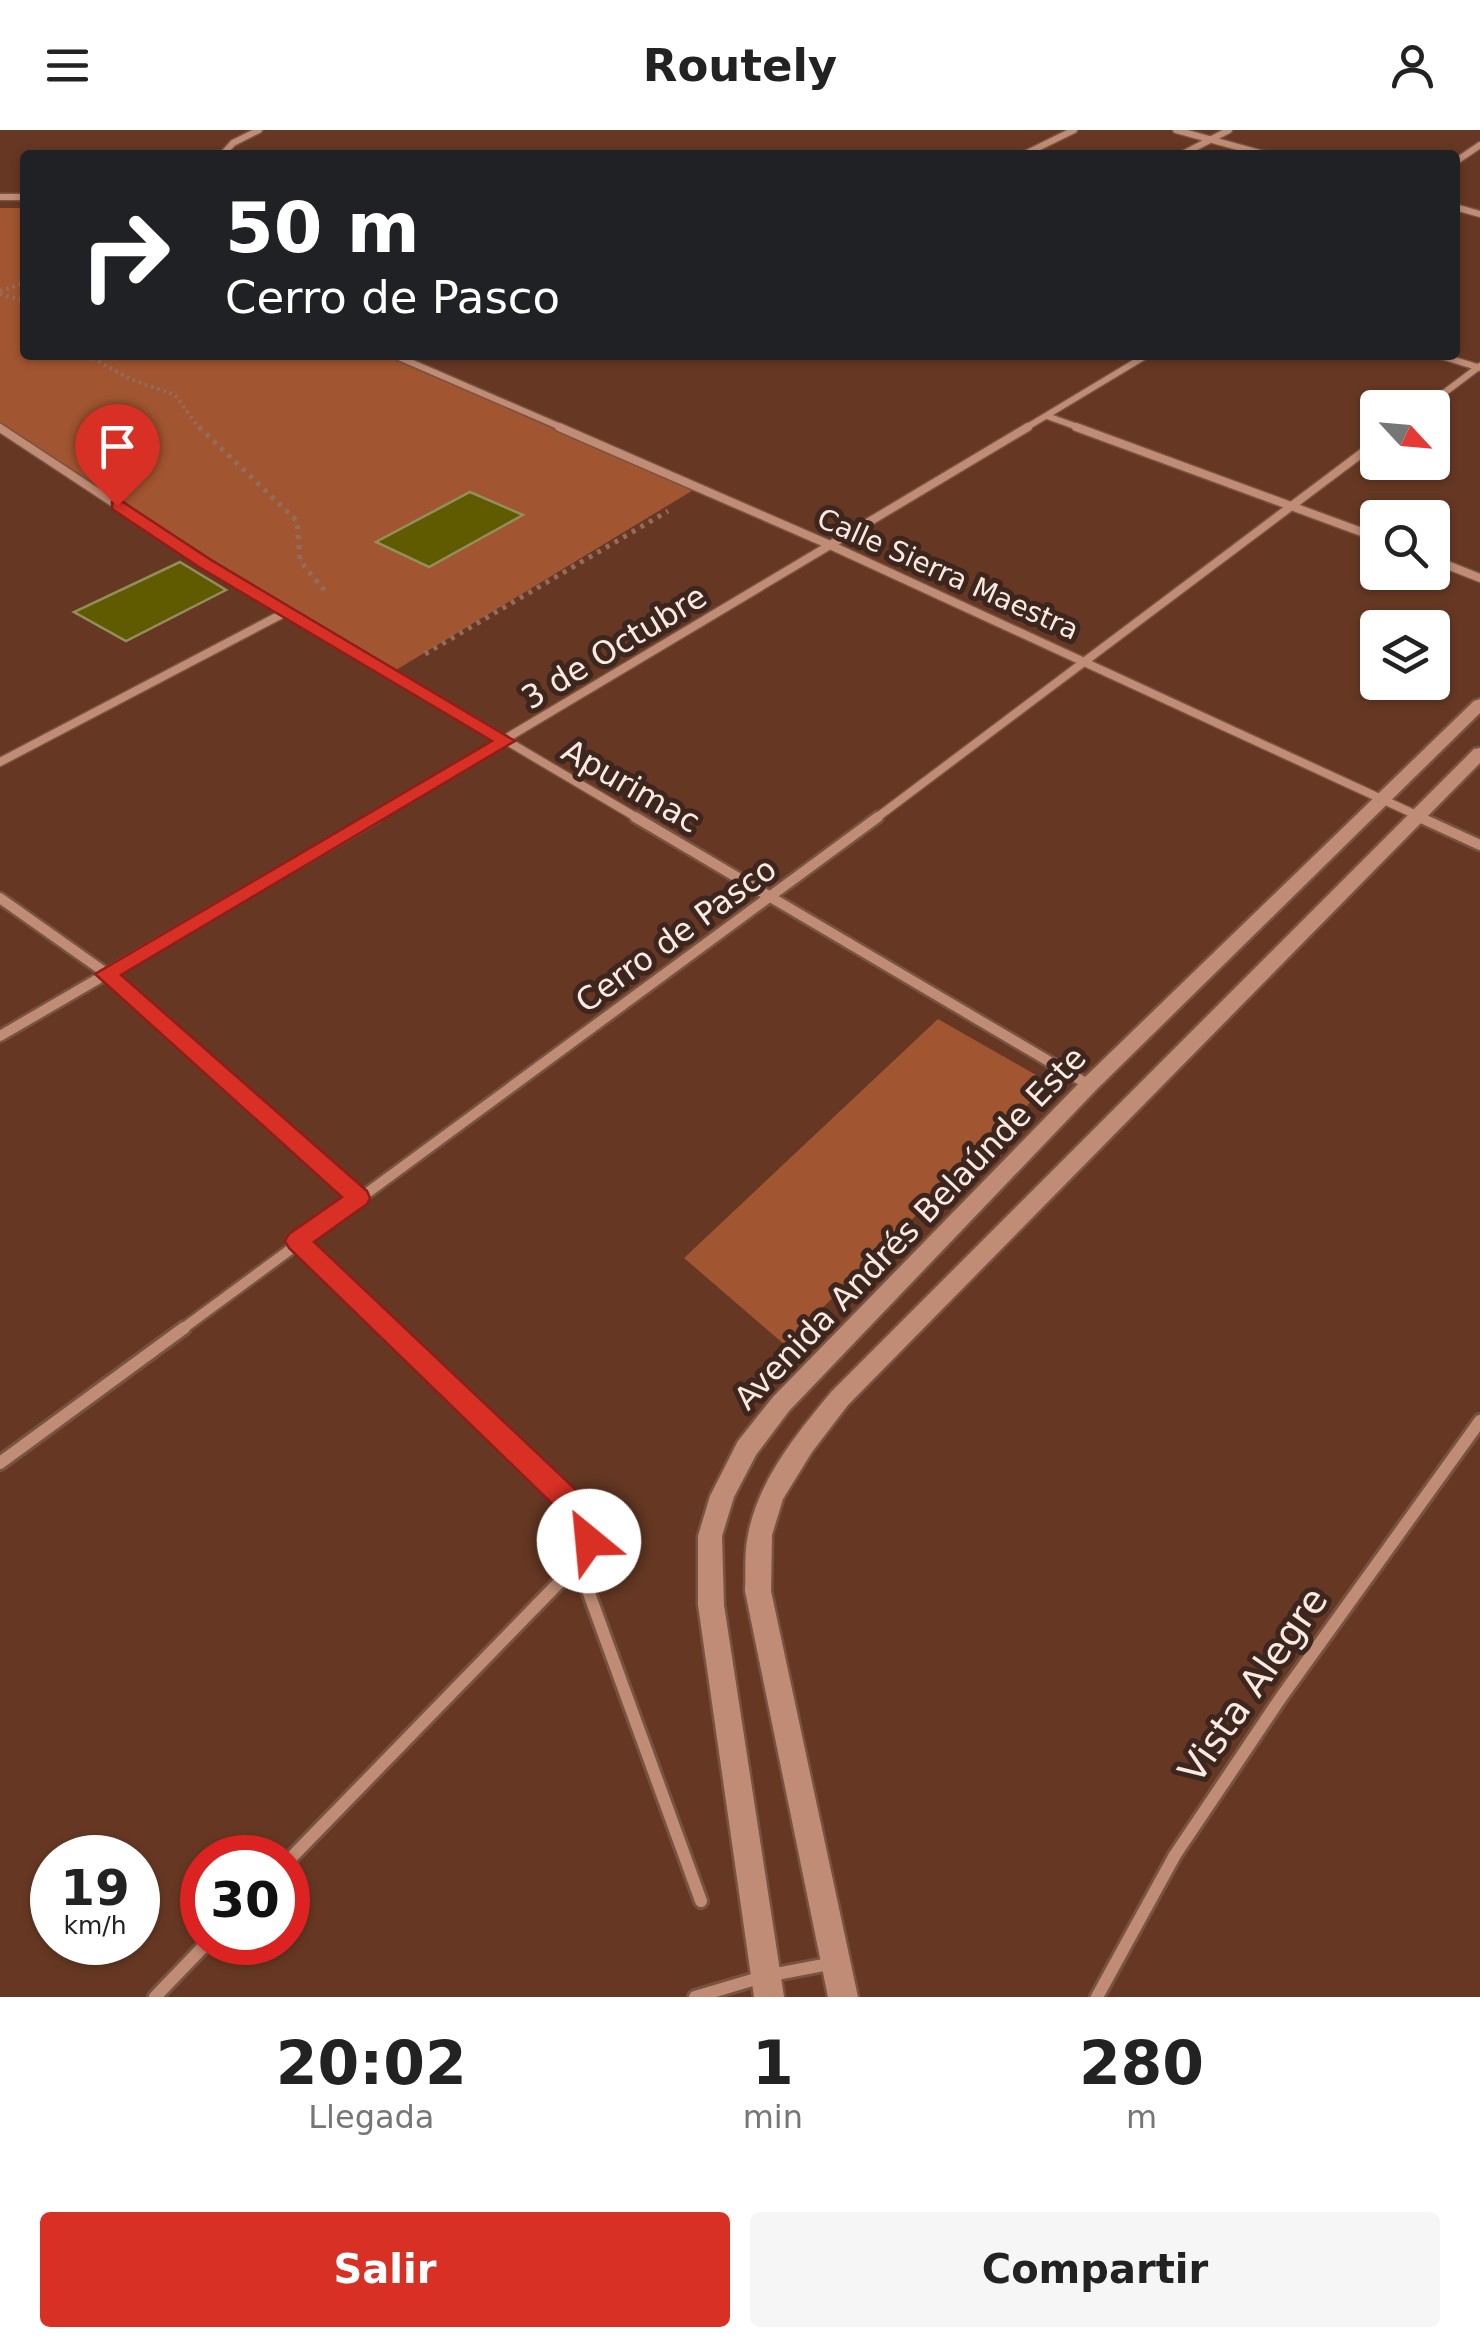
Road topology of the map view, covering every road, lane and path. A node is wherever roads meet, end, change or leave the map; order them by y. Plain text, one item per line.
1 (259, 130) edge
2 (1074, 130) edge
3 (1176, 130) edge
4 (1229, 130) edge
5 (1212, 140) junction
6 (227, 150) edge
7 (1033, 150) edge
8 (1191, 150) edge
9 (1249, 150) edge
10 (97, 360) edge
11 (405, 360) edge
12 (1138, 360) edge
13 (1456, 360) edge
14 (1480, 367) edge
15 (1449, 390) edge
16 (1046, 416) junction
17 (0, 428) edge
18 (1360, 454) edge
19 (704, 490) junction
20 (1292, 504) junction
21 (1360, 531) edge
22 (830, 545) junction
23 (1450, 566) edge
24 (1480, 578) edge
25 (286, 612) junction
26 (310, 625) junction
27 (1089, 662) junction
28 (391, 674) junction
29 (1480, 704) edge
30 (506, 741) junction
31 (1480, 753) edge
32 (0, 762) edge
33 (1380, 801) junction
34 (1417, 816) junction
35 (1480, 845) edge
36 (771, 897) junction
37 (0, 898) edge
38 (106, 974) junction
39 (0, 1036) edge
40 (1089, 1085) junction
41 (358, 1198) junction
42 (298, 1241) junction
43 (1480, 1422) edge
44 (0, 1463) edge
45 (578, 1563) junction
46 (310, 1838) edge
47 (701, 1901) dead end
48 (836, 1963) junction
49 (186, 1965) edge
50 (768, 1987) edge
51 (155, 1997) edge
52 (694, 1997) edge
53 (844, 1997) edge
54 (1097, 1997) edge

1 - 6 street
2 - 7 street
3 - 5 street
4 - 5 street
5 - 8 street
5 - 9 street
10 - 26 path
11 - 19 street, Calle Sierra Maestra
12 - 16 street, 3 de Octubre
13 - 14 street
14 - 15 street
16 - 20 street
16 - 22 street, 3 de Octubre
17 - 25 street, Apurimac
18 - 20 street, Cerro de Pasco
19 - 22 street, Calle Sierra Maestra
19 - 28 path
20 - 21 street
20 - 27 street, Cerro de Pasco
22 - 27 street, Calle Sierra Maestra
22 - 30 street, 3 de Octubre
23 - 24 street
25 - 26 street, Apurimac
25 - 32 street
26 - 28 street, Apurimac
27 - 33 street, Calle Sierra Maestra
27 - 36 street, Cerro de Pasco
28 - 30 street, Apurimac
29 - 33 street, Avenida Andrés Belaúnde Este
30 - 36 street, Apurimac
30 - 38 street, 3 de Octubre
31 - 34 street, Avenida Andrés Belaúnde Este
33 - 34 street, Calle Sierra Maestra
33 - 40 street, Avenida Andrés Belaúnde Este
34 - 35 street, Calle Sierra Maestra
34 - 48 street, Avenida Andrés Belaúnde Este
36 - 40 street, Apurimac
36 - 41 street, Cerro de Pasco
37 - 38 street
38 - 39 street, 3 de Octubre
38 - 41 street
40 - 50 street, Avenida Andrés Belaúnde Este
41 - 42 street, Cerro de Pasco
42 - 44 street, Cerro de Pasco
42 - 45 street
43 - 54 street, Vista Alegre
45 - 46 street
45 - 47 street
48 - 50 street
48 - 53 street, Avenida Andrés Belaúnde Este
49 - 51 street
50 - 52 street

